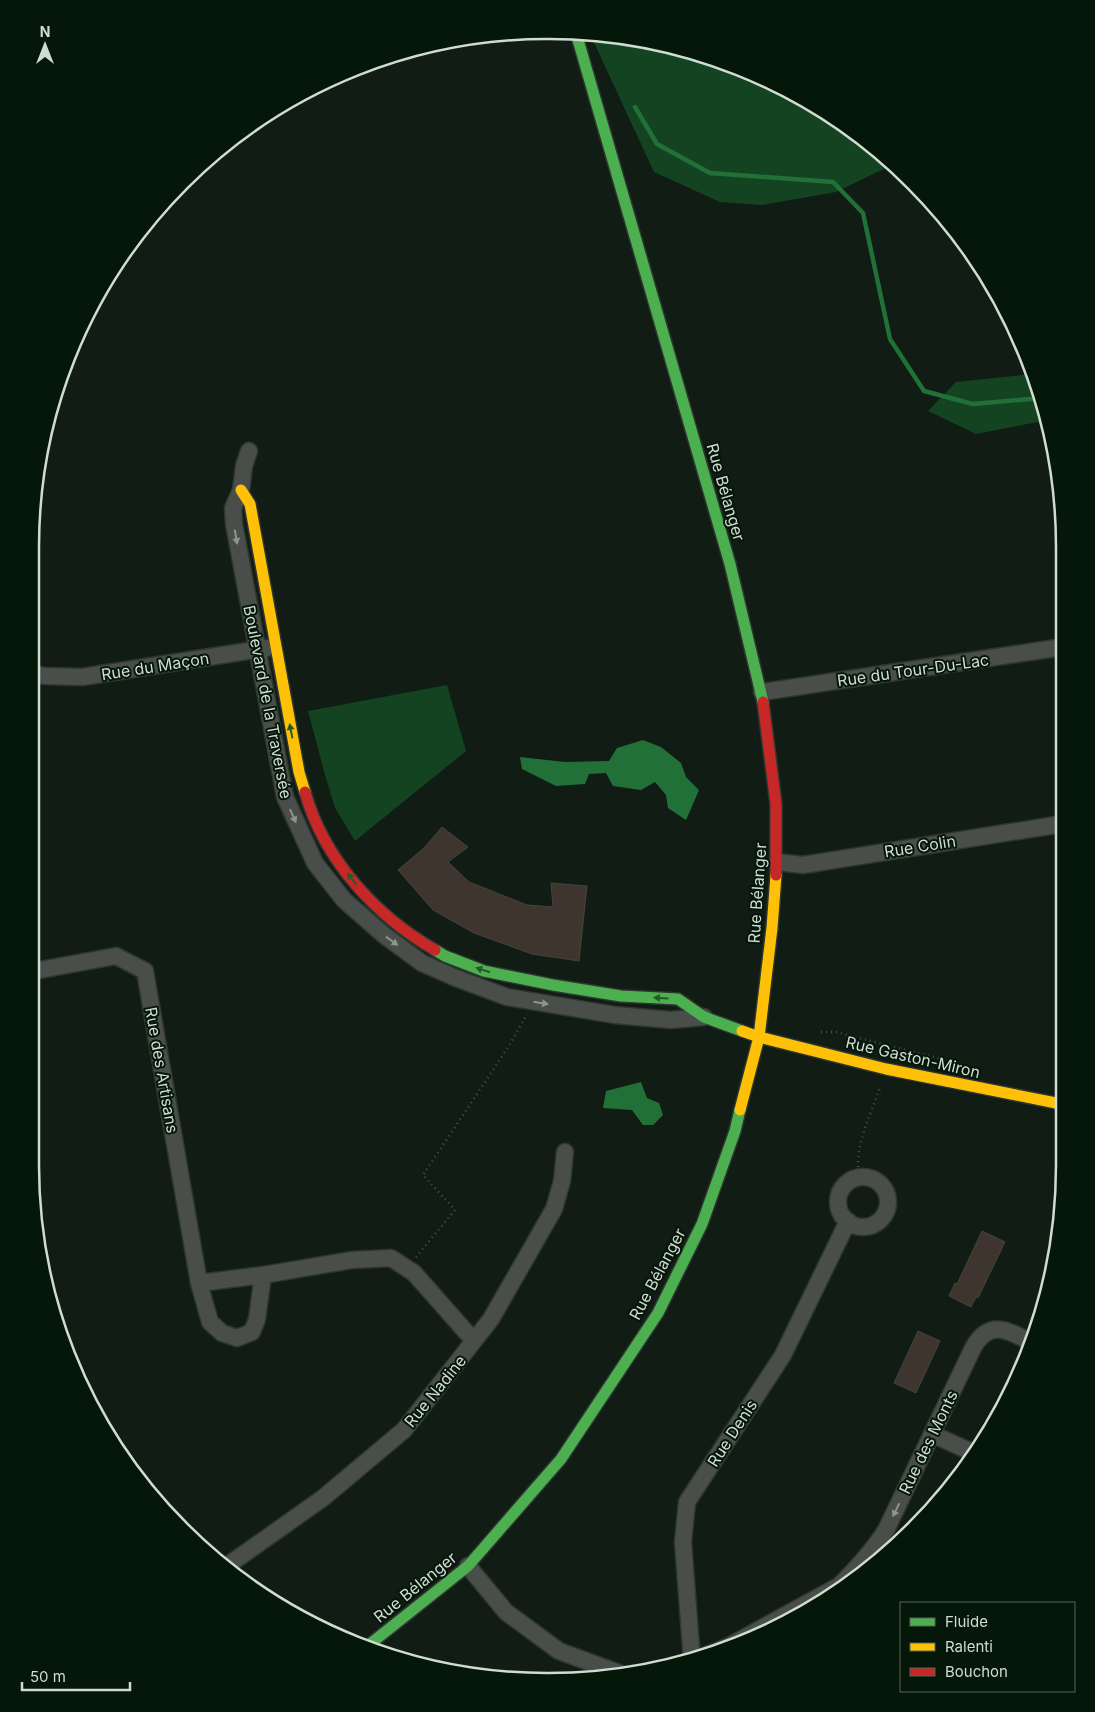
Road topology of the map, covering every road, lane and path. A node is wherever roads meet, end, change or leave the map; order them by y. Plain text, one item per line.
1 (578, 40) edge
2 (249, 451) dead end
3 (241, 490) junction
4 (275, 647) junction
5 (1056, 648) edge
6 (257, 649) junction
7 (39, 675) edge
8 (762, 692) junction
9 (1056, 825) edge
10 (777, 862) junction
11 (39, 970) edge
12 (534, 1002) junction
13 (704, 1017) junction
14 (759, 1037) junction
15 (810, 1050) junction
16 (946, 1060) dead end
17 (880, 1088) dead end
18 (1056, 1103) edge
19 (565, 1152) dead end
20 (859, 1177) junction
21 (848, 1221) junction
22 (407, 1268) junction
23 (262, 1275) junction
24 (199, 1283) junction
25 (1025, 1340) edge
26 (474, 1341) junction
27 (932, 1434) junction
28 (968, 1451) edge
29 (231, 1563) edge
30 (468, 1566) junction
31 (857, 1568) edge
32 (373, 1642) edge
33 (691, 1652) edge
34 (611, 1669) edge

1 - 8 street, Rue Bélanger
2 - 3 street, Boulevard de la Traversée
3 - 4 street, Boulevard de la Traversée
3 -> 6 street, Boulevard de la Traversée
4 - 6 street, Rue du Maçon
13 -> 4 street, Boulevard de la Traversée
5 - 8 street, Rue du Tour-Du-Lac
6 - 7 street, Rue du Maçon
6 -> 12 street, Boulevard de la Traversée
8 - 10 street, Rue Bélanger
9 - 10 street, Rue Colin
10 - 14 street, Rue Bélanger
11 - 24 street, Rue des Artisans
12 -> 13 street, Boulevard de la Traversée
12 - 22 path
13 - 14 street, Boulevard de la Traversée
14 - 15 street, Rue Gaston-Miron
14 - 30 street, Rue Bélanger
15 - 16 path
15 - 18 street, Rue Gaston-Miron
17 - 20 path
19 - 26 street, Rue Nadine
20 - 21 street
20 - 21 street
21 - 33 street, Rue Denis
22 - 23 street
22 - 26 street
23 - 24 street
23 - 24 street, Rue des Artisans
25 - 27 street, Rue des Monts
26 - 29 street, Rue Nadine
27 - 28 street
27 -> 31 street, Rue des Monts
30 - 32 street, Rue Bélanger
30 - 34 street

